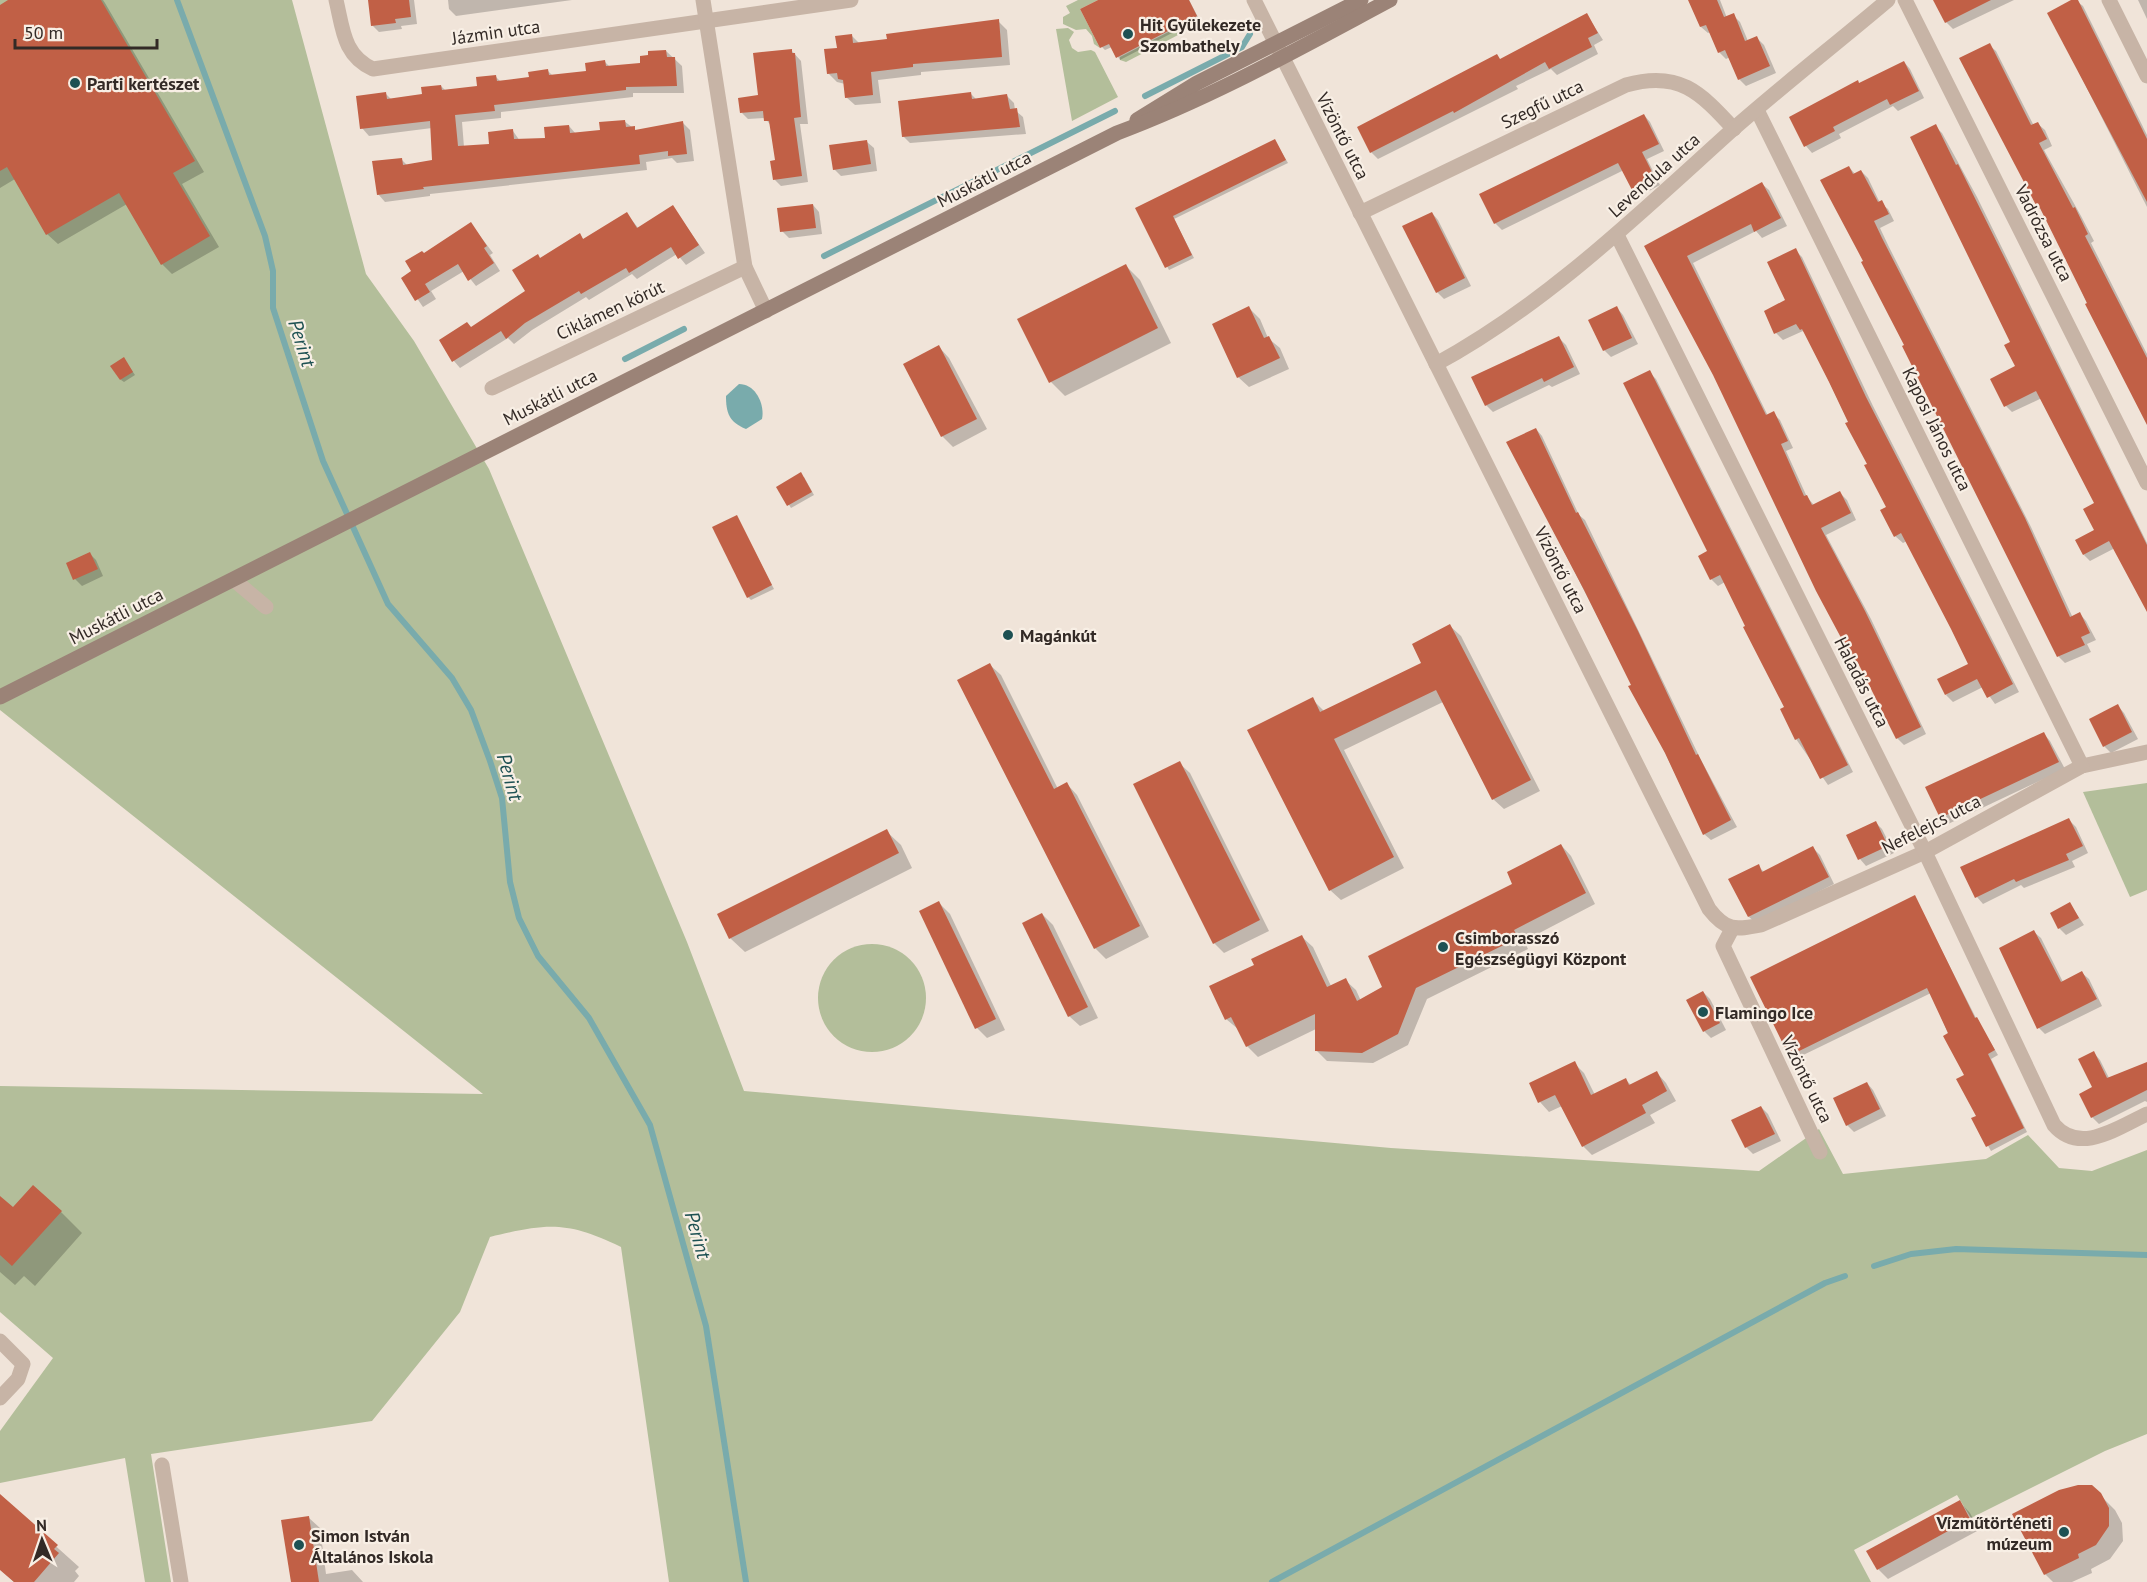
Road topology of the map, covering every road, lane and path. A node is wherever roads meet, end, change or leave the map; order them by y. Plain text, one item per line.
1 (336, 0) edge
2 (703, 0) edge
3 (851, 0) edge
4 (1254, 0) edge
5 (1361, 0) edge
6 (1390, 0) edge
7 (1888, 0) edge
8 (1905, 0) edge
9 (2109, 0) edge
10 (706, 21) junction
11 (1275, 44) junction
12 (1282, 58) junction
13 (2147, 76) edge
14 (1756, 110) junction
15 (1734, 129) junction
16 (1117, 133) junction
17 (1360, 213) junction
18 (1617, 235) junction
19 (745, 267) junction
20 (766, 311) junction
21 (1436, 364) junction
22 (492, 387) dead end
23 (2147, 483) edge
24 (233, 579) junction
25 (266, 608) dead end
26 (0, 697) edge
27 (2147, 752) edge
28 (2082, 766) junction
29 (1925, 852) junction
30 (1732, 929) junction
31 (2147, 1114) edge
32 (1820, 1152) dead end
33 (0, 1341) edge
34 (0, 1398) edge
35 (162, 1465) dead end
36 (181, 1582) edge

1 - 10 street, Jázmin utca
2 - 10 street
3 - 10 street, Jázmin utca
4 - 11 street, Vízöntő utca
5 - 11 main road, Muskátli utca
6 - 12 main road, Muskátli utca
7 - 14 street, Levendula utca
8 - 23 street, Vadrózsa utca
9 - 13 street
10 - 19 street
11 - 12 street, Vízöntő utca
11 - 16 main road, Muskátli utca
12 - 16 main road, Muskátli utca
12 - 17 street, Vízöntő utca
14 - 15 street, Levendula utca
14 - 28 street, Kaposi János utca
15 - 17 street, Szegfű utca
15 - 18 street, Levendula utca
16 - 20 main road, Muskátli utca
17 - 21 street, Vízöntő utca
18 - 21 street, Levendula utca
18 - 29 street, Haladás utca
19 - 20 street
19 - 22 street, Ciklámen körút
20 - 24 main road, Muskátli utca
21 - 30 street, Vízöntő utca
24 - 25 street
24 - 26 main road, Muskátli utca
27 - 28 street, Nefelejcs utca
28 - 29 street, Nefelejcs utca
29 - 30 street, Nefelejcs utca
29 - 31 street, Haladás utca
30 - 32 street, Vízöntő utca
33 - 34 street
35 - 36 street

